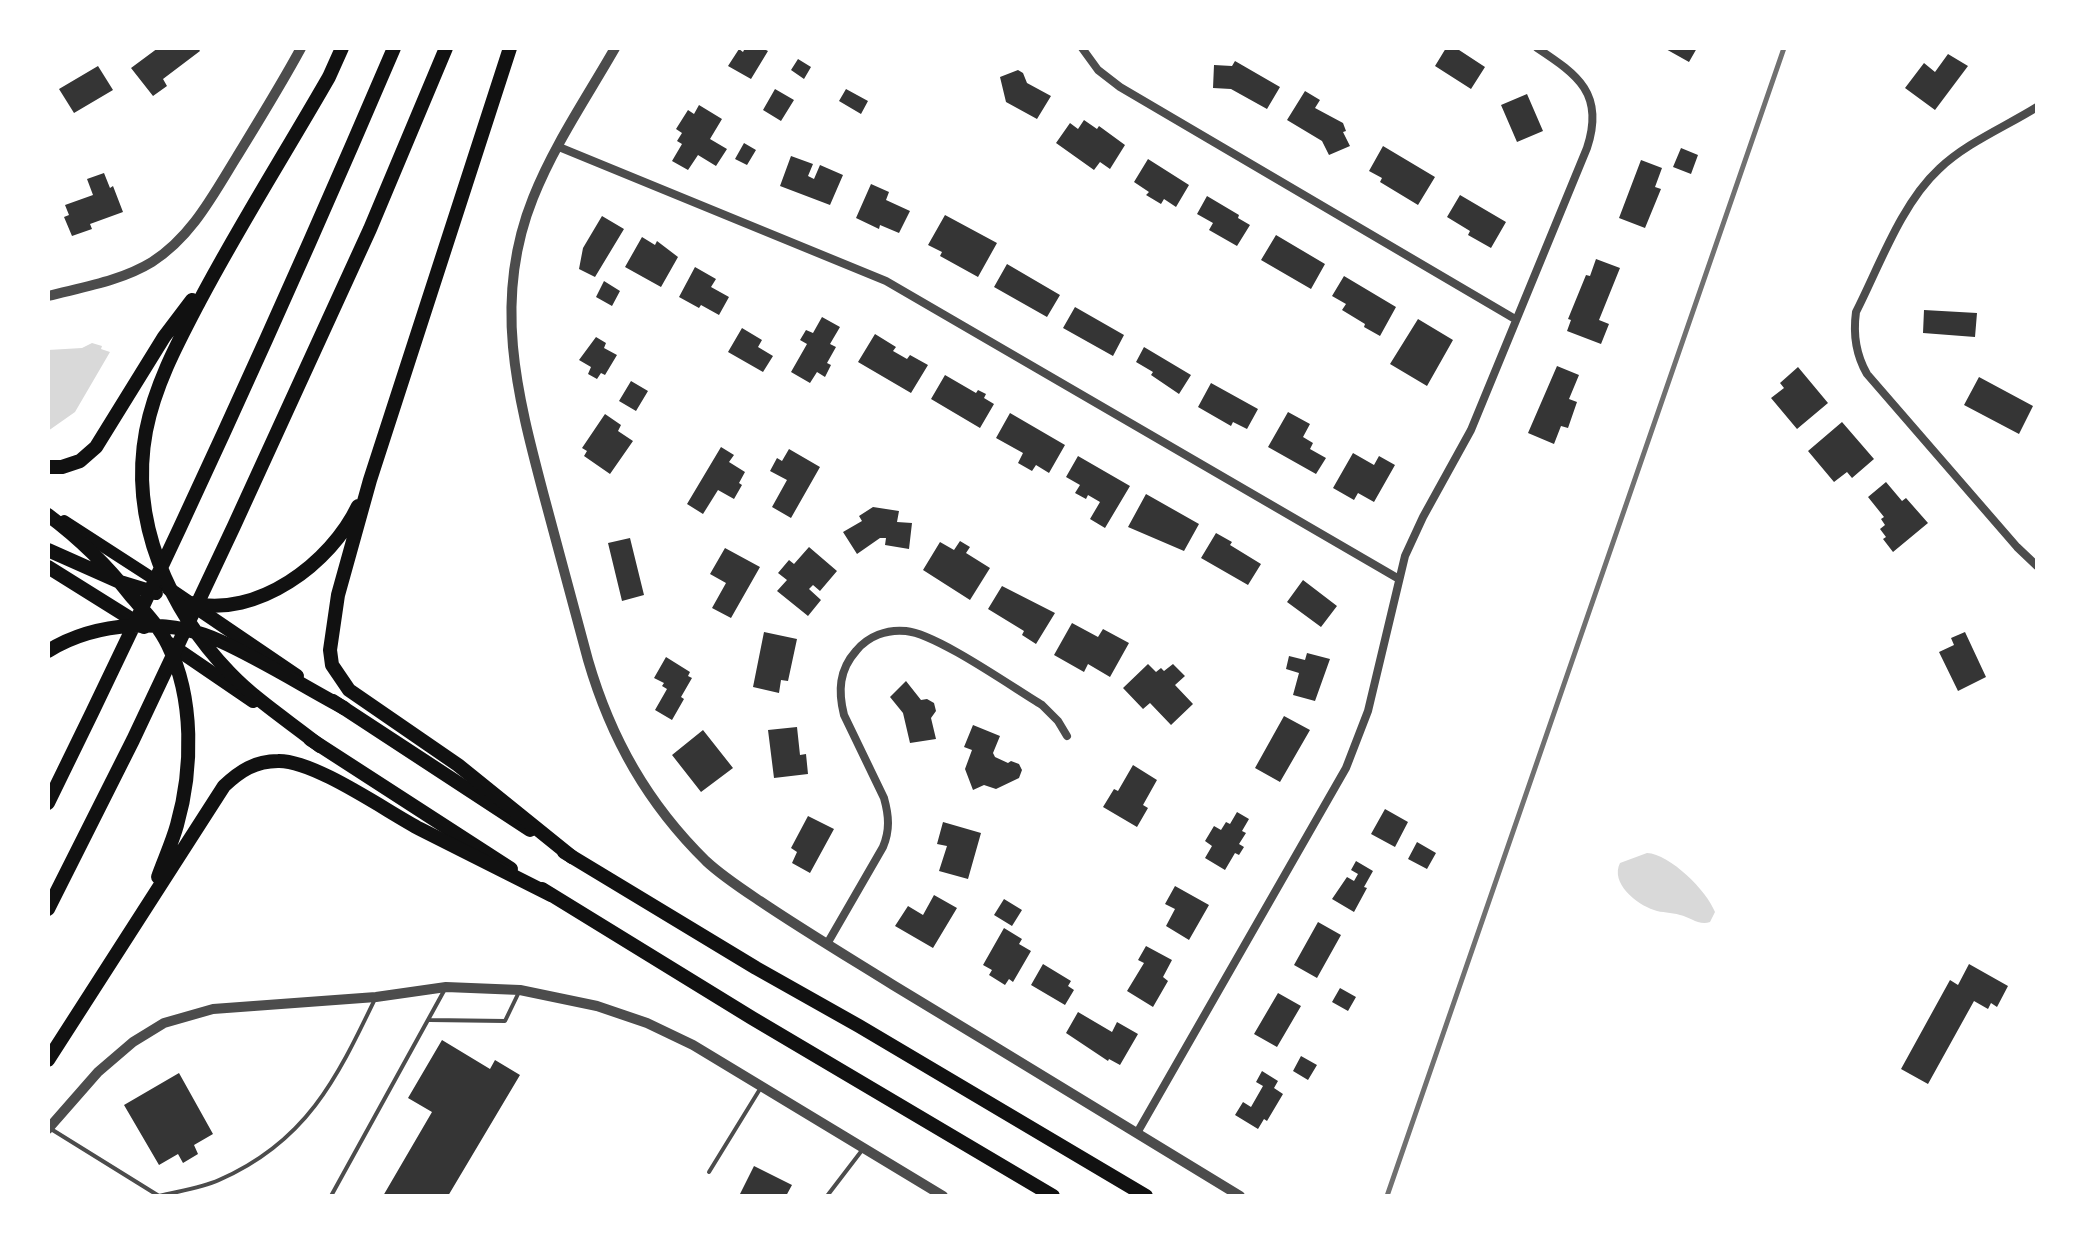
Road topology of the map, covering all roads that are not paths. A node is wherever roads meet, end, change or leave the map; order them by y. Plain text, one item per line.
1 (301, 48) edge
2 (342, 48) edge
3 (394, 48) edge
4 (446, 48) edge
5 (510, 48) edge
6 (615, 48) edge
7 (1082, 48) edge
8 (1537, 48) edge
9 (2037, 107) edge
10 (559, 147) junction
11 (220, 261) junction
12 (48, 296) edge
13 (1515, 319) junction
14 (48, 467) edge
15 (370, 480) junction
16 (48, 512) edge
17 (48, 550) edge
18 (2037, 566) edge
19 (48, 567) edge
20 (1399, 579) junction
21 (120, 582) junction
22 (171, 594) junction
23 (189, 602) junction
24 (141, 625) junction
25 (157, 627) junction
26 (197, 633) junction
27 (168, 643) junction
28 (48, 651) edge
29 (344, 708) junction
30 (1067, 736) dead end
31 (320, 746) junction
32 (48, 803) edge
33 (572, 857) junction
34 (551, 895) junction
35 (150, 900) junction
36 (48, 909) edge
37 (827, 944) junction
38 (446, 987) junction
39 (520, 990) junction
40 (376, 997) junction
41 (430, 1020) junction
42 (48, 1060) edge
43 (761, 1087) junction
44 (48, 1128) edge
45 (1137, 1133) junction
46 (863, 1149) junction
47 (709, 1172) dead end
48 (331, 1196) edge
49 (827, 1196) edge
50 (943, 1196) edge
51 (1053, 1196) edge
52 (1146, 1196) edge
53 (1240, 1196) edge

1 - 12 street
2 - 11 highway
3 - 32 highway
4 - 36 highway
5 - 15 highway
6 - 10 street
7 - 13 street
8 - 13 street
9 - 18 street
10 - 20 street
10 - 37 street
11 - 14 highway
11 - 22 highway
13 - 20 street
15 - 23 highway
15 - 33 highway
16 - 21 highway
16 - 22 main road
17 - 21 highway
19 - 24 highway
20 - 45 street
21 - 22 highway
21 - 25 highway
22 - 23 highway
22 - 26 highway
23 - 29 highway
24 - 25 highway
24 - 27 highway
24 - 28 highway
25 - 26 highway
25 - 27 highway
26 - 29 highway
26 - 31 highway
27 - 31 highway
27 - 35 highway
29 - 33 highway
30 - 37 street
31 - 34 highway
33 - 52 highway
34 - 35 highway
34 - 51 highway
35 - 42 highway
37 - 45 street
38 - 39 street
38 - 40 street
38 - 41 lane
39 - 41 lane
39 - 43 street
40 - 44 street
40 - 44 lane
41 - 48 lane
43 - 46 street
43 - 47 lane
45 - 53 street
46 - 49 lane
46 - 50 street

